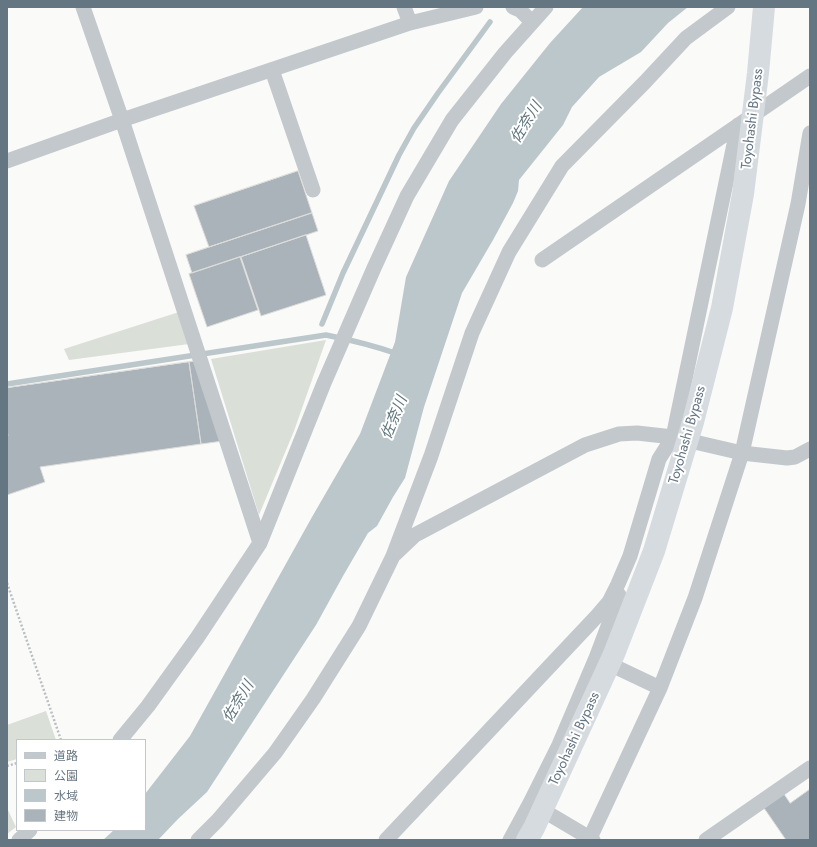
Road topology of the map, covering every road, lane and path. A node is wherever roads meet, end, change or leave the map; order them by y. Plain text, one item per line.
1 (83, 7) edge
2 (404, 7) edge
3 (476, 7) edge
4 (513, 7) edge
5 (546, 7) edge
6 (728, 7) edge
7 (764, 7) edge
8 (776, 7) edge
9 (532, 22) junction
10 (410, 23) junction
11 (272, 70) junction
12 (810, 76) edge
13 (122, 120) junction
14 (738, 125) junction
15 (810, 133) edge
16 (7, 161) edge
17 (313, 190) dead end
18 (542, 260) dead end
19 (673, 437) junction
20 (810, 449) edge
21 (742, 453) junction
22 (260, 543) junction
23 (393, 556) junction
24 (630, 556) junction
25 (7, 583) edge
26 (596, 658) junction
27 (660, 688) junction
28 (62, 739) edge
29 (121, 739) edge
30 (810, 768) edge
31 (530, 803) junction
32 (29, 831) edge
33 (713, 838) edge
34 (591, 839) edge
35 (19, 840) edge
36 (198, 840) edge
37 (386, 840) edge
38 (510, 840) edge
39 (527, 840) edge
40 (541, 840) edge

1 - 13 street
2 - 10 street
3 - 10 street
4 - 9 street
5 - 9 street
6 - 23 street
7 - 39 highway, Toyohashi Bypass
8 - 40 highway, Toyohashi Bypass
9 - 22 street
10 - 11 street
11 - 13 street
11 - 17 street
12 - 14 street
13 - 16 street
13 - 22 street
14 - 18 street
14 - 19 street
15 - 21 street
19 - 21 street
19 - 23 street
19 - 24 street
20 - 21 street
21 - 27 street
22 - 29 street
23 - 36 street
24 - 26 street
24 - 37 street
25 - 28 path
26 - 27 street
26 - 31 street
27 - 34 street
30 - 33 street
31 - 34 street
31 - 38 street
32 - 35 street

